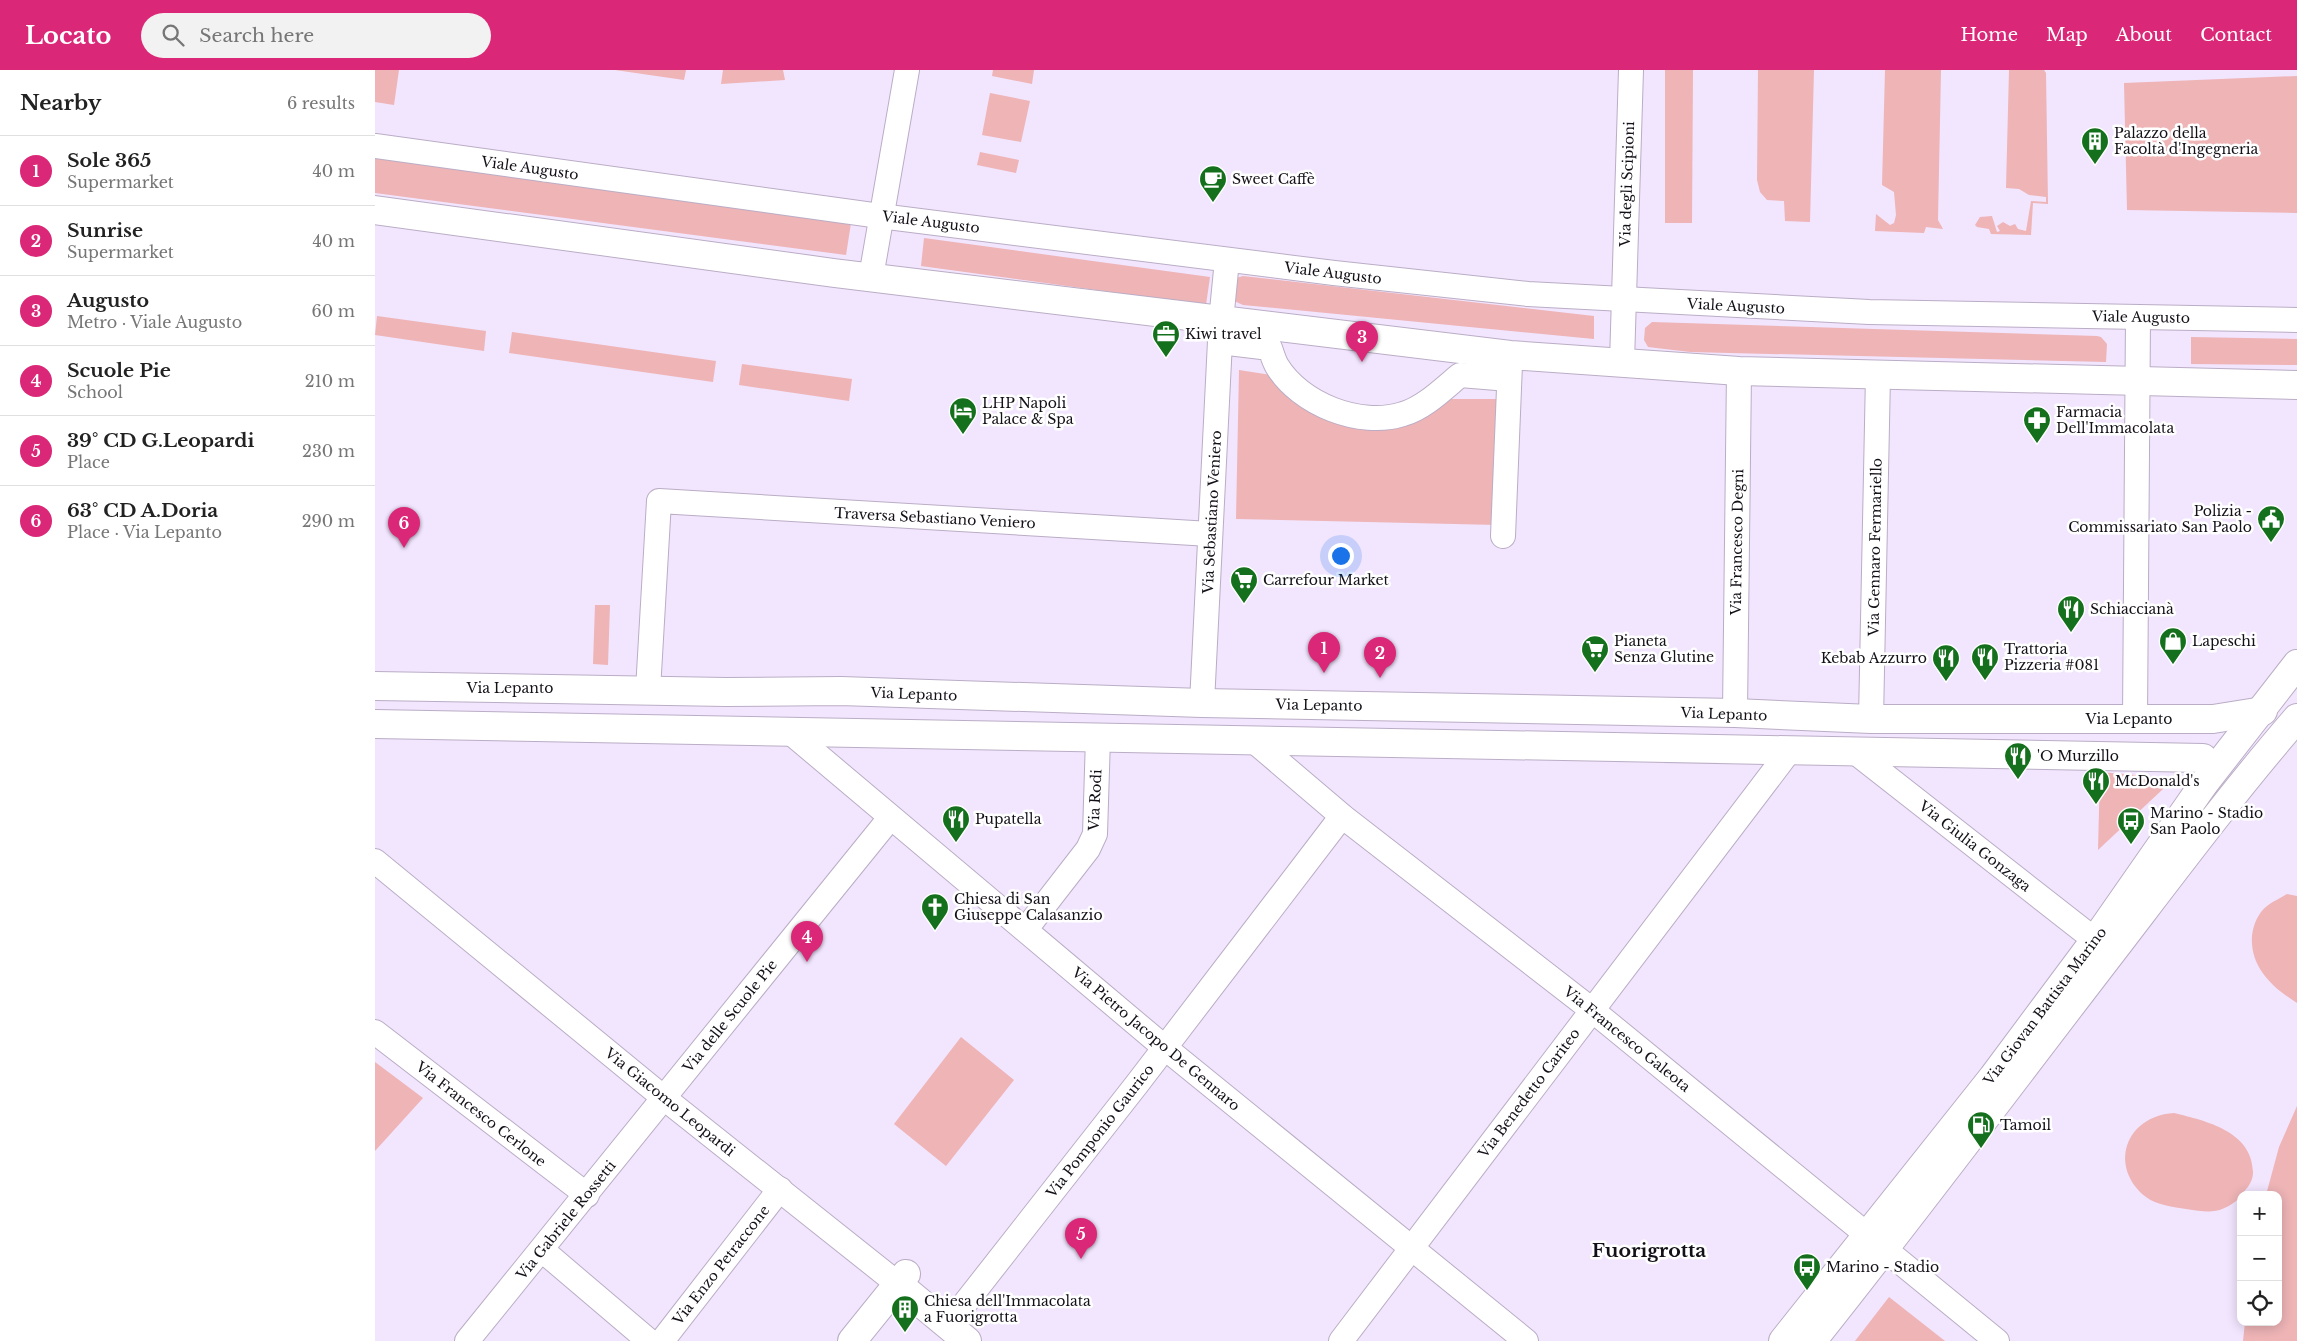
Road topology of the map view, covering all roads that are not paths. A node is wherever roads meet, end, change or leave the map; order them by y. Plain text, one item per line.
1 (907, 70) edge
2 (1631, 70) edge
3 (375, 146) edge
4 (375, 210) edge
5 (881, 216) junction
6 (1227, 260) junction
7 (871, 277) junction
8 (1623, 299) junction
9 (2138, 317) junction
10 (2297, 320) edge
11 (1221, 332) junction
12 (1621, 362) junction
13 (1510, 367) junction
14 (1739, 371) junction
15 (1878, 375) junction
16 (2138, 382) junction
17 (2297, 385) edge
18 (1210, 534) junction
19 (1503, 536) dead end
20 (2297, 664) edge
21 (375, 686) edge
22 (648, 690) junction
23 (1202, 702) junction
24 (2263, 711) junction
25 (1735, 713) junction
26 (1825, 718) junction
27 (2297, 718) edge
28 (2135, 719) junction
29 (1871, 720) junction
30 (375, 724) edge
31 (790, 732) junction
32 (1098, 738) junction
33 (1254, 740) junction
34 (1790, 750) junction
35 (1826, 751) junction
36 (1855, 752) junction
37 (2203, 785) junction
38 (1341, 816) junction
39 (890, 818) junction
40 (375, 861) edge
41 (1026, 929) junction
42 (2095, 940) junction
43 (1592, 1010) junction
44 (375, 1032) edge
45 (1164, 1047) junction
46 (664, 1098) junction
47 (780, 1189) junction
48 (587, 1195) junction
49 (1878, 1242) junction
50 (1411, 1248) junction
51 (542, 1250) junction
52 (902, 1279) junction
53 (958, 1333) edge
54 (467, 1341) edge
55 (649, 1341) edge
56 (662, 1341) edge
57 (852, 1341) edge
58 (1341, 1341) edge
59 (1526, 1341) edge
60 (1783, 1341) edge
61 (1812, 1341) edge
62 (1997, 1341) edge

1 - 5 street
2 - 8 street, Via degli Scipioni
3 - 5 street, Viale Augusto
4 - 7 street
5 - 6 street, Viale Augusto
5 - 7 street
6 - 8 street, Viale Augusto
6 - 11 street, Via Sebastiano Veniero
7 - 11 street
8 - 9 street, Viale Augusto
8 - 12 street, Via degli Scipioni
9 - 10 street, Viale Augusto
9 - 16 street
11 - 13 street
11 - 13 street
11 - 18 street, Via Sebastiano Veniero
12 - 13 street
12 - 14 street
13 - 19 street
14 - 15 street
14 - 25 street, Via Francesco Degni
15 - 16 street
15 - 29 street, Via Gennaro Fermariello
16 - 17 street
16 - 28 street
18 - 22 street, Traversa Sebastiano Veniero
18 - 23 street, Via Sebastiano Veniero
20 - 24 street, Via Giovan Battista Marino
21 - 22 street, Via Lepanto
22 - 23 street, Via Lepanto
23 - 25 street, Via Lepanto
23 - 33 street
24 - 28 street, Via Lepanto
24 - 37 street, Via Giovan Battista Marino
25 - 26 street, Via Lepanto
26 - 29 street, Via Lepanto
26 - 35 street
27 - 49 street, Via Giovan Battista Marino
28 - 29 street, Via Lepanto
30 - 31 street
31 - 32 street
31 - 39 street, Via Pietro Jacopo De Gennaro
32 - 33 street
32 - 41 street, Via Rodi
33 - 34 street
33 - 38 street, Via Francesco Galeota
34 - 35 street
34 - 43 street, Via Benedetto Cariteo
35 - 36 street
36 - 37 street
36 - 42 street, Via Giulia Gonzaga
37 - 42 street, Via Giovan Battista Marino
38 - 43 street, Via Francesco Galeota
38 - 45 street, Via Pomponio Gaurico
39 - 41 street, Via Pietro Jacopo De Gennaro
39 - 46 street, Via delle Scuole Pie
40 - 46 street, Via Giacomo Leopardi
41 - 45 street, Via Pietro Jacopo De Gennaro
42 - 49 street, Via Giovan Battista Marino
43 - 49 street, Via Francesco Galeota
43 - 50 street, Via Benedetto Cariteo
44 - 48 street, Via Francesco Cerlone
45 - 50 street, Via Pietro Jacopo De Gennaro
45 - 53 street, Via Pomponio Gaurico
46 - 47 street, Via Giacomo Leopardi
46 - 48 street, Via Gabriele Rossetti
47 - 52 street, Via Giacomo Leopardi
47 - 56 street, Via Enzo Petraccone
48 - 51 street, Via Gabriele Rossetti
49 - 60 street, Via Giovan Battista Marino
49 - 61 street, Via Giovan Battista Marino
49 - 62 street, Via Francesco Galeota
50 - 58 street, Via Benedetto Cariteo
50 - 59 street, Via Pietro Jacopo De Gennaro
51 - 54 street, Via Gabriele Rossetti
51 - 55 street
52 - 53 street, Via Giacomo Leopardi
52 - 57 street

